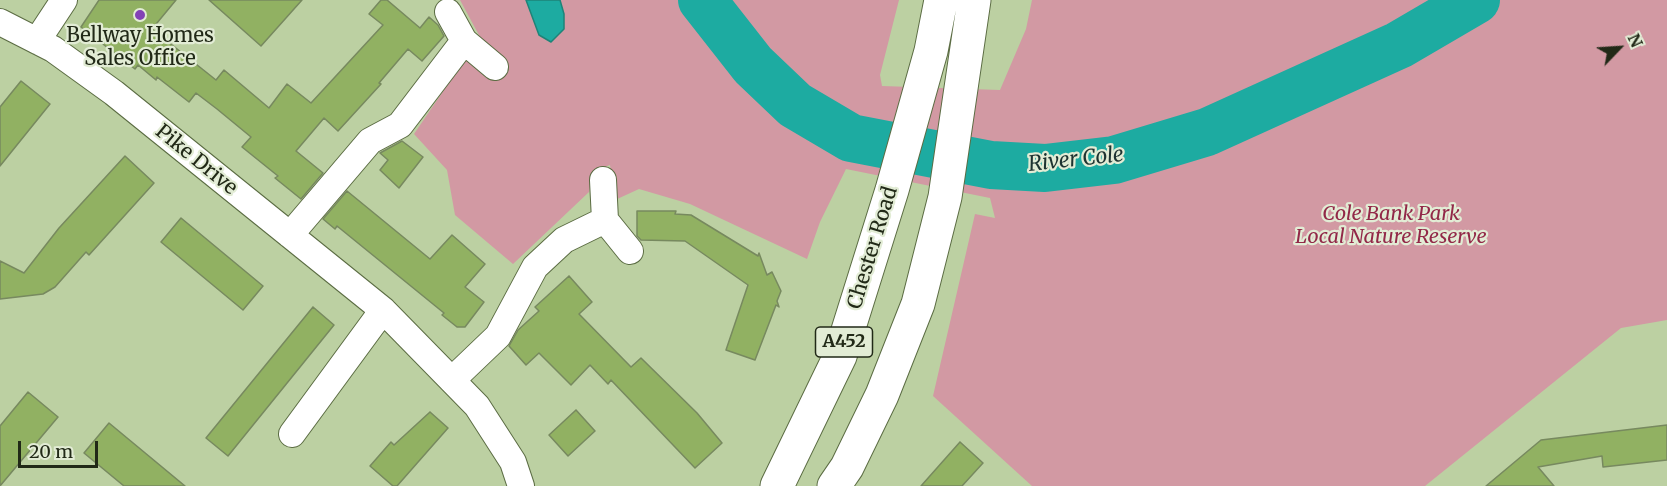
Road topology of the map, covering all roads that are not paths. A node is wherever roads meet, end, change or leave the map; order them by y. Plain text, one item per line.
1 (64, 0) edge
2 (941, 0) edge
3 (974, 0) edge
4 (448, 12) dead end
5 (0, 22) edge
6 (37, 41) junction
7 (464, 41) junction
8 (495, 67) dead end
9 (603, 180) dead end
10 (605, 220) junction
11 (290, 235) junction
12 (630, 251) dead end
13 (383, 310) junction
14 (453, 379) junction
15 (292, 434) dead end
16 (521, 486) edge
17 (777, 486) edge
18 (834, 486) edge

1 - 6 street
2 - 17 highway, Chester Road / A452
3 - 18 highway, A452
4 - 7 street
5 - 6 street, Pike Drive
6 - 11 street, Pike Drive
7 - 8 street
7 - 11 street
9 - 10 street
10 - 12 street
10 - 14 street
11 - 13 street, Pike Drive
13 - 14 street, Pike Drive
13 - 15 street
14 - 16 street, Pike Drive

